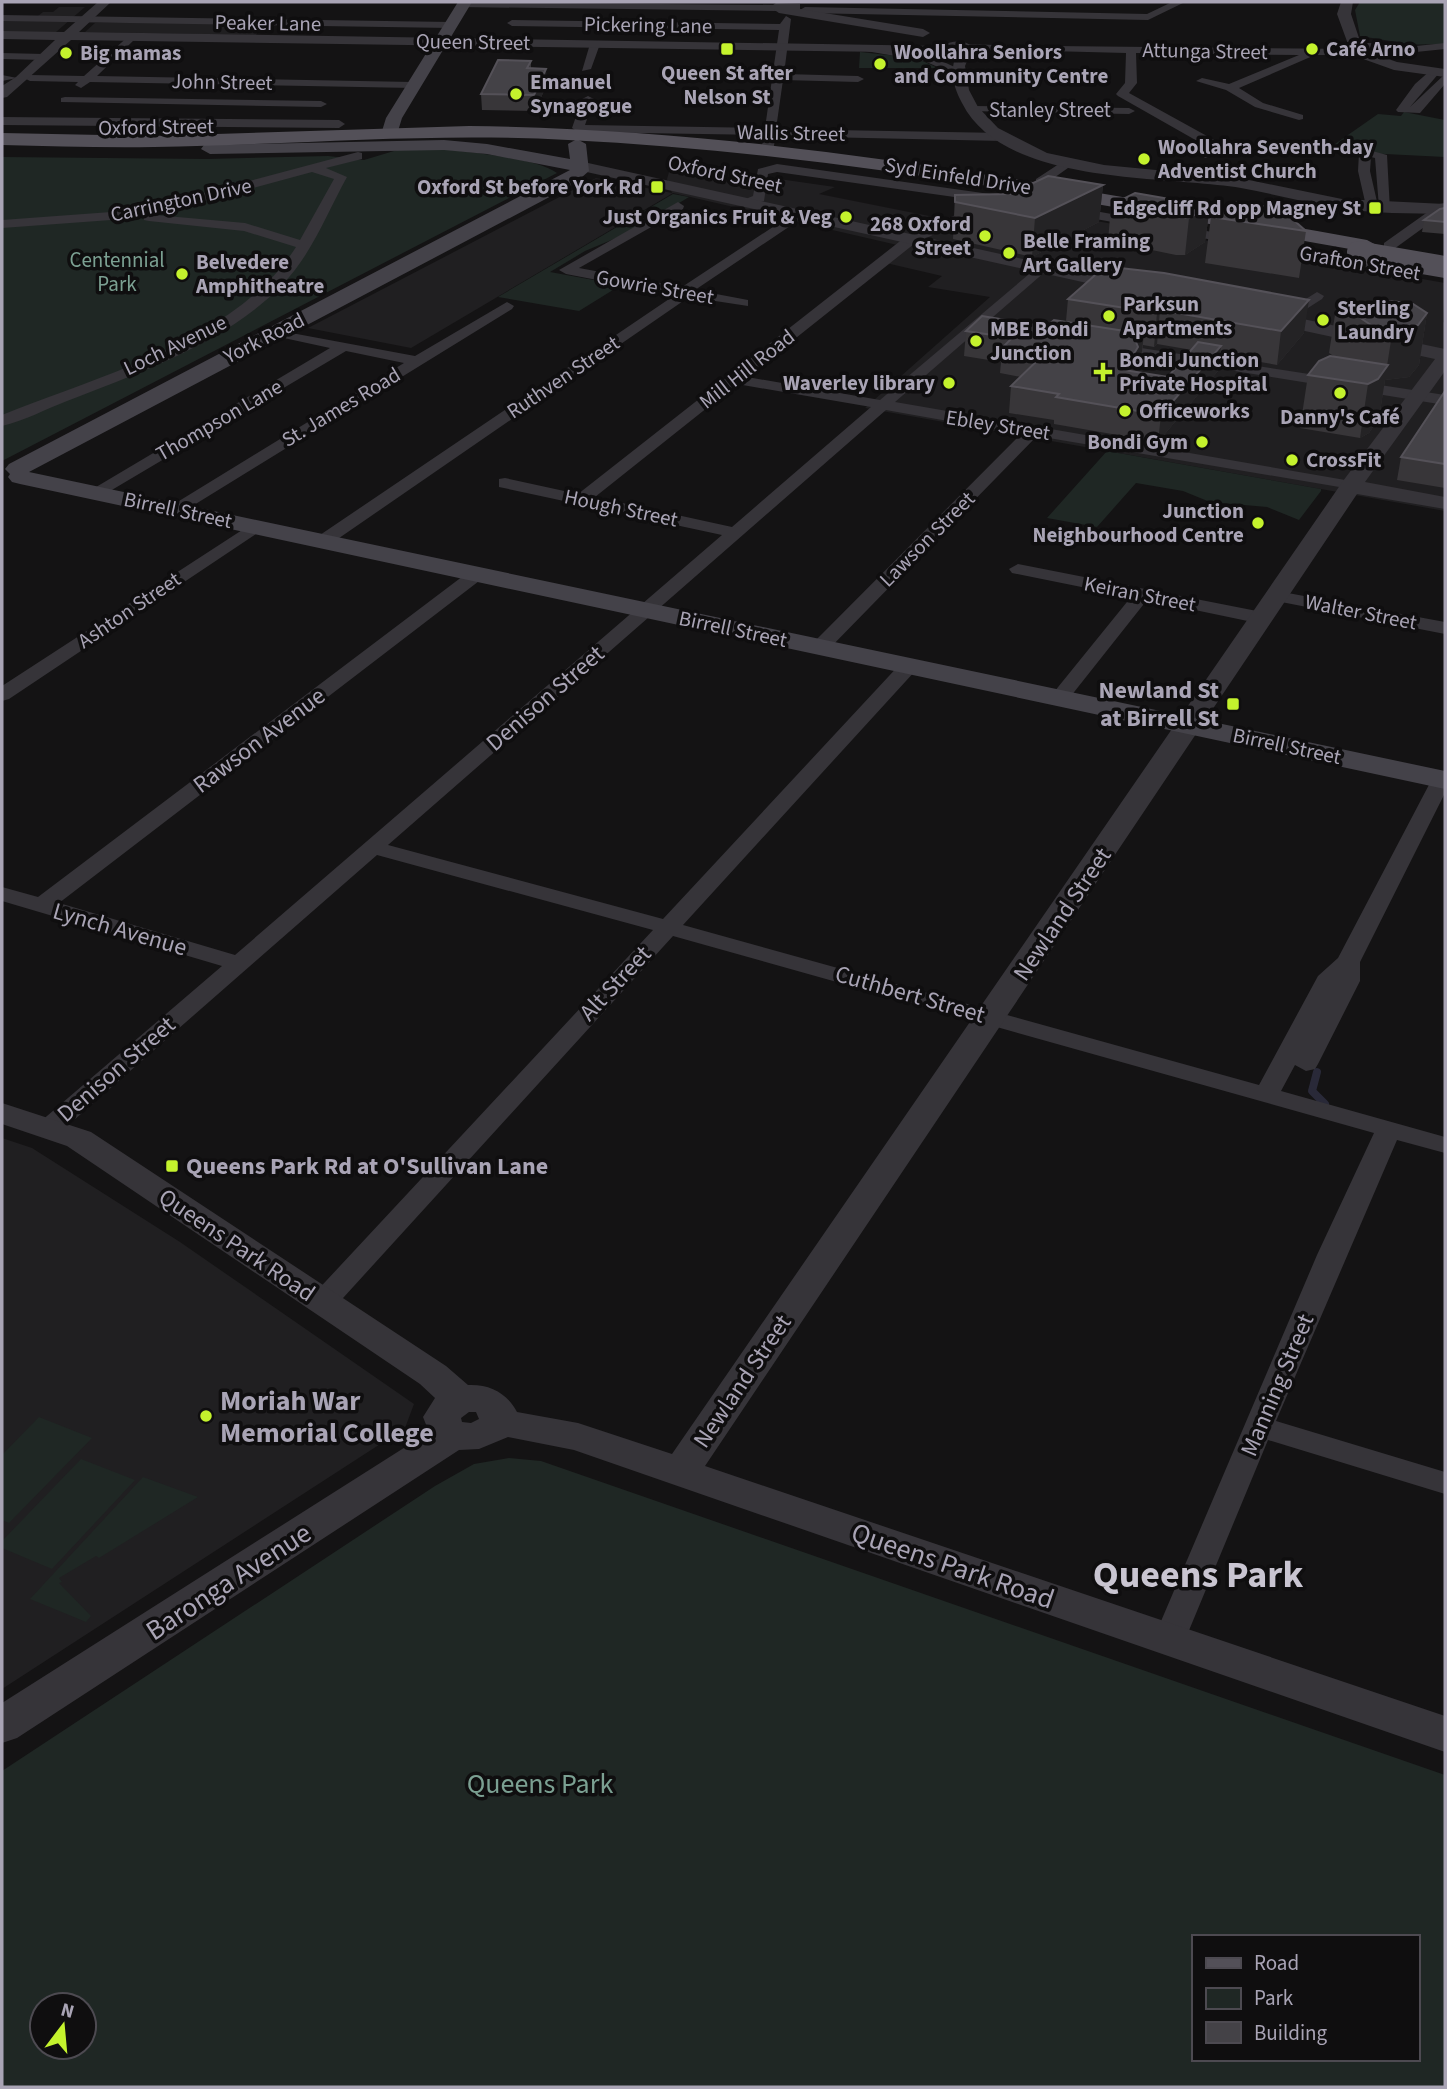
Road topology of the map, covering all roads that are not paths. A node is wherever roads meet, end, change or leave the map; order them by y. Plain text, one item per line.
1 (978, 2) edge
2 (1189, 2) edge
3 (1347, 2) edge
4 (464, 3) edge
5 (99, 4) edge
6 (1177, 5) edge
7 (521, 6) junction
8 (785, 7) edge
9 (192, 8) dead end
10 (969, 11) junction
11 (280, 12) dead end
12 (362, 13) dead end
13 (2, 19) edge
14 (86, 20) junction
15 (178, 21) junction
16 (271, 23) junction
17 (512, 23) junction
18 (353, 24) junction
19 (450, 25) junction
20 (784, 27) junction
21 (2, 35) edge
22 (66, 36) junction
23 (131, 37) junction
24 (161, 38) junction
25 (258, 39) junction
26 (341, 41) junction
27 (440, 42) junction
28 (501, 43) junction
29 (595, 44) junction
30 (780, 46) junction
31 (1445, 46) edge
32 (856, 48) junction
33 (955, 48) junction
34 (1030, 49) dead end
35 (1053, 49) dead end
36 (1355, 49) junction
37 (1131, 50) junction
38 (1314, 53) junction
39 (2, 56) edge
40 (44, 57) junction
41 (586, 69) dead end
42 (959, 69) junction
43 (1058, 74) dead end
44 (1442, 74) edge
45 (1129, 76) junction
46 (776, 77) junction
47 (16, 78) edge
48 (87, 79) junction
49 (858, 79) dead end
50 (1202, 81) dead end
51 (414, 85) junction
52 (1230, 88) junction
53 (2, 94) edge
54 (588, 99) dead end
55 (65, 100) junction
56 (225, 102) junction
57 (321, 104) dead end
58 (972, 109) junction
59 (1129, 111) junction
60 (1299, 117) dead end
61 (2, 121) edge
62 (43, 121) junction
63 (211, 124) junction
64 (338, 124) dead end
65 (392, 125) junction
66 (295, 130) junction
67 (509, 132) junction
68 (1003, 137) junction
69 (2, 139) edge
70 (769, 139) junction
71 (465, 140) junction
72 (2, 149) edge
73 (210, 149) junction
74 (578, 149) junction
75 (358, 156) dead end
76 (1069, 163) junction
77 (314, 169) junction
78 (1040, 182) edge
79 (1002, 200) junction
80 (1019, 201) edge
81 (748, 203) junction
82 (678, 206) dead end
83 (1057, 208) edge
84 (1444, 208) edge
85 (802, 215) junction
86 (111, 216) junction
87 (2, 223) edge
88 (912, 240) junction
89 (306, 246) junction
90 (1389, 246) dead end
91 (1366, 255) junction
92 (1445, 260) edge
93 (1445, 267) edge
94 (1041, 268) junction
95 (1445, 277) edge
96 (1145, 291) edge
97 (685, 292) junction
98 (1317, 296) dead end
99 (743, 303) dead end
100 (507, 306) dead end
101 (1253, 314) edge
102 (1280, 320) junction
103 (974, 325) junction
104 (999, 329) edge
105 (275, 332) junction
106 (1099, 345) edge
107 (344, 346) junction
108 (1445, 356) edge
109 (417, 360) junction
110 (734, 379) junction
111 (1419, 396) junction
112 (1445, 400) edge
113 (882, 406) junction
114 (2, 421) edge
115 (1033, 431) junction
116 (10, 474) edge
117 (505, 483) dead end
118 (1353, 484) junction
119 (94, 493) junction
120 (1445, 496) edge
121 (582, 499) junction
122 (1445, 503) edge
123 (175, 509) junction
124 (256, 526) junction
125 (737, 533) junction
126 (323, 541) junction
127 (1018, 569) dead end
128 (477, 574) junction
129 (1142, 595) junction
130 (1277, 596) junction
131 (645, 610) junction
132 (1262, 618) junction
133 (1445, 628) edge
134 (820, 647) junction
135 (909, 666) junction
136 (2, 695) edge
137 (1060, 697) junction
138 (1191, 726) junction
139 (1443, 780) edge
140 (374, 848) junction
141 (2, 894) edge
142 (41, 906) junction
143 (667, 928) junction
144 (1348, 962) junction
145 (238, 963) junction
146 (992, 1017) junction
147 (1306, 1064) dead end
148 (1267, 1094) junction
149 (2, 1113) edge
150 (49, 1128) junction
151 (1388, 1130) junction
152 (1445, 1145) edge
153 (323, 1302) junction
154 (456, 1417) junction
155 (1260, 1427) junction
156 (681, 1471) junction
157 (1445, 1483) edge
158 (1169, 1640) junction
159 (2, 1725) edge
160 (1445, 1734) edge

1 - 10 street
2 - 6 street
3 - 36 street
4 - 7 street
4 - 19 main road
5 - 14 street
6 - 10 street
7 - 8 street
7 - 17 street
8 - 10 street
8 - 20 street
8 - 33 street
9 - 15 street
11 - 16 street
12 - 18 street
13 - 14 street, Peaker Lane
14 - 15 street, Peaker Lane
14 - 22 street
15 - 16 street, Peaker Lane
15 - 24 street
16 - 18 street, Peaker Lane
16 - 25 street
17 - 20 street, Pickering Lane
17 - 28 street
18 - 19 street, Peaker Lane
18 - 26 street
19 - 27 main road
20 - 30 street
21 - 22 street, Queen Street
22 - 23 street, Queen Street
22 - 40 street
23 - 24 street, Queen Street
23 - 48 street
24 - 25 street, Queen Street
25 - 26 street, Queen Street
26 - 27 street, Queen Street
27 - 28 street, Queen Street
27 - 51 main road
28 - 29 street, Queen Street
29 - 30 street, Queen Street
29 - 41 street
30 - 32 street, Queen Street
30 - 46 street
31 - 36 street, Attunga Street
32 - 33 street, Queen Street
32 - 42 street
33 - 34 street
33 - 42 street
35 - 37 street, Attunga Street
36 - 38 street, Attunga Street
36 - 44 street
37 - 38 street, Attunga Street
37 - 45 street
38 - 52 street
39 - 40 street
40 - 47 street
42 - 43 street
42 - 58 street
45 - 59 street
45 - 59 street
46 - 49 street
46 - 70 street
47 - 48 street, John Street
47 - 53 street
48 - 51 street, John Street
48 - 55 street
50 - 52 street
51 - 65 main road
52 - 60 street
54 - 74 street
55 - 56 street
55 - 62 street
56 - 57 street
56 - 63 street
58 - 59 street, Stanley Street
58 - 68 street
61 - 62 street
62 - 63 street
63 - 66 street
64 - 66 street
65 - 66 main road, Oxford Street
65 - 67 main road, Oxford Street
65 - 71 main road
66 - 69 main road, Oxford Street
67 - 74 main road
67 - 91 main road, Syd Einfeld Drive
68 - 70 street, Wallis Street
68 - 76 street
70 - 74 street, Wallis Street
71 - 73 main road, Oxford Street
71 - 74 main road, Oxford Street
72 - 73 main road, Oxford Street
73 - 74 main road
74 - 81 street, Oxford Street
74 - 91 main road, Syd Einfeld Drive
74 - 105 main road, York Road
75 - 77 street, Carrington Drive
76 - 78 street
76 - 84 street
77 - 86 street, Carrington Drive
77 - 89 street, Loch Avenue
79 - 80 street
79 - 81 street
79 - 88 street, Mill Hill Road
81 - 85 street, Oxford Street
82 - 97 street, Gowrie Street
83 - 91 street, Grafton Street
84 - 90 street
85 - 88 street, Oxford Street
85 - 97 street, Ruthven Street
86 - 87 street, Carrington Drive
86 - 89 street
88 - 94 street, Oxford Street
88 - 110 street, Mill Hill Road
89 - 114 street, Loch Avenue
91 - 92 main road, Syd Einfeld Drive
91 - 93 main road, Syd Einfeld Drive, bridge
91 - 95 street, Grafton Street
94 - 96 street, Oxford Street
94 - 103 street, Denison Street
97 - 99 street, Gowrie Street
97 - 126 street, Ruthven Street
98 - 102 street
100 - 109 street, St. James Road
101 - 102 street
102 - 108 street
103 - 104 street
103 - 113 street, Denison Street
105 - 107 street
105 - 116 main road, York Road
106 - 111 street
107 - 109 street
107 - 119 street, Thompson Lane
108 - 111 street, Newland Street
109 - 123 street, St. James Road
110 - 113 street, Ebley Street
110 - 121 street, Mill Hill Road
111 - 112 street
111 - 118 street, Newland Street
113 - 115 street, Ebley Street
113 - 125 street, Denison Street
115 - 118 street, Ebley Street
115 - 134 street, Lawson Street
116 - 119 main road, Birrell Street
117 - 121 street, Hough Street
118 - 120 street, Ebley Street
118 - 122 street, Ebley Street
118 - 130 street, Newland Street
119 - 123 main road, Birrell Street
121 - 125 street, Hough Street
123 - 124 main road, Birrell Street
124 - 126 main road, Birrell Street
124 - 136 street, Ashton Street
125 - 131 street, Denison Street
126 - 128 main road, Birrell Street
127 - 129 street, Keiran Street
128 - 131 main road, Birrell Street
128 - 142 street, Rawson Avenue
129 - 132 street, Keiran Street
129 - 137 street
130 - 132 street, Newland Street
130 - 133 street, Walter Street
131 - 134 main road, Birrell Street
131 - 140 street, Denison Street
132 - 138 street, Newland Street
134 - 135 main road, Birrell Street
135 - 137 main road, Birrell Street
135 - 143 street, Alt Street
137 - 138 main road, Birrell Street
138 - 139 main road, Birrell Street
138 - 146 street, Newland Street
139 - 144 street
140 - 143 street, Cuthbert Street
140 - 145 street, Denison Street
141 - 142 street, Lynch Avenue
142 - 145 street, Lynch Avenue
143 - 146 street, Cuthbert Street
143 - 153 street, Alt Street
144 - 147 street
144 - 148 street
145 - 150 street, Denison Street
146 - 148 street, Cuthbert Street
146 - 156 street, Newland Street
148 - 151 street, Cuthbert Street
149 - 150 street, Queens Park Road
150 - 153 street, Queens Park Road
151 - 152 street, Cuthbert Street
151 - 155 street, Manning Street
153 - 154 street, Queens Park Road
154 - 156 street, Queens Park Road
154 - 159 street, Baronga Avenue
155 - 157 street
155 - 158 street, Manning Street
156 - 158 street, Queens Park Road
158 - 160 street, Queens Park Road

